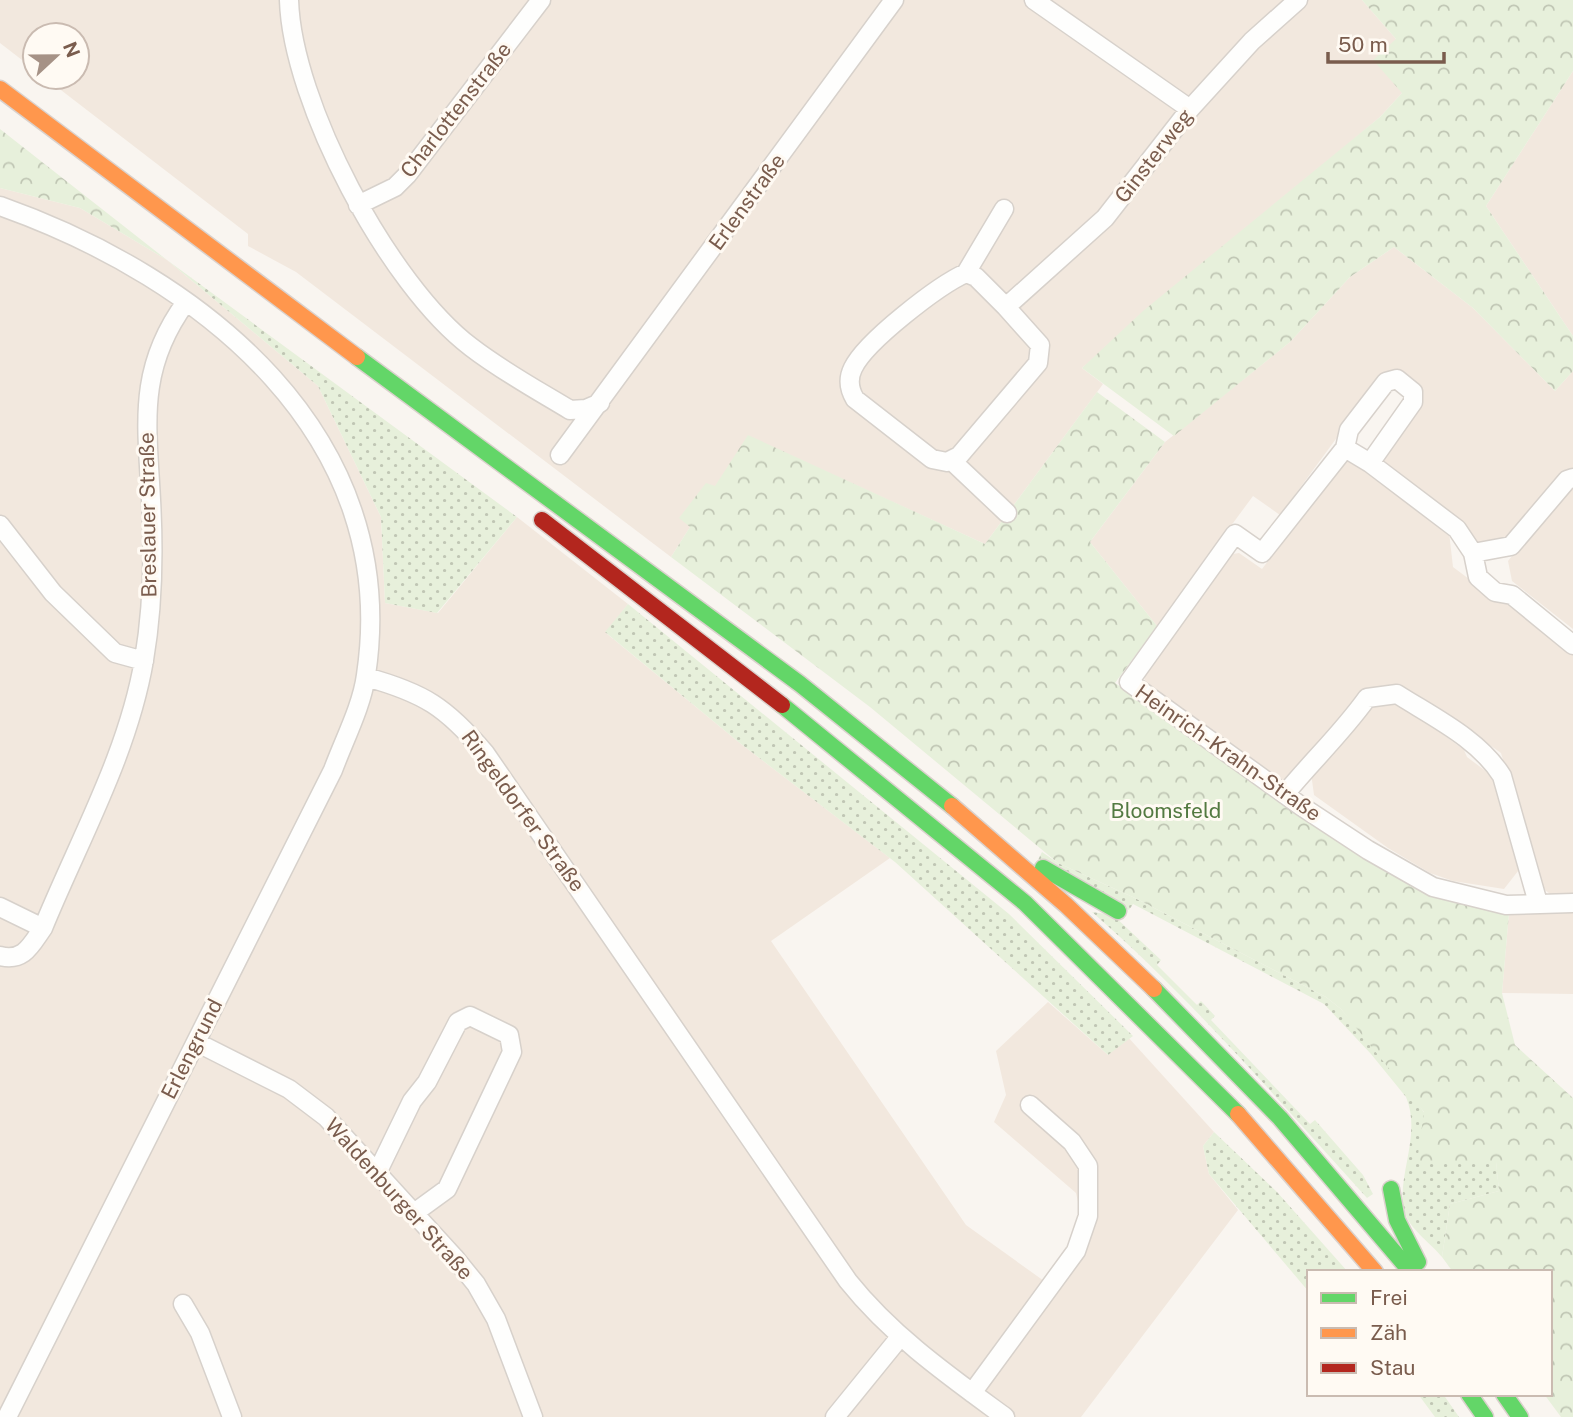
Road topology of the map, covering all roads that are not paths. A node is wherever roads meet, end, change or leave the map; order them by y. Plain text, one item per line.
1 (289, 0) edge
2 (541, 0) edge
3 (894, 0) edge
4 (1034, 0) edge
5 (1298, 0) edge
6 (0, 89) edge
7 (1190, 109) junction
8 (0, 110) edge
9 (358, 205) junction
10 (0, 206) edge
11 (1004, 209) dead end
12 (966, 273) junction
13 (186, 302) junction
14 (1006, 307) junction
15 (324, 353) dead end
16 (600, 403) junction
17 (1345, 448) junction
18 (560, 455) dead end
19 (951, 461) junction
20 (1370, 463) junction
21 (1573, 478) edge
22 (524, 506) dead end
23 (1007, 513) dead end
24 (0, 525) edge
25 (1474, 553) junction
26 (1573, 645) edge
27 (144, 661) junction
28 (366, 677) junction
29 (1285, 794) junction
30 (1006, 852) junction
31 (1538, 903) junction
32 (1573, 903) edge
33 (0, 907) edge
34 (1118, 911) dead end
35 (43, 928) junction
36 (0, 956) edge
37 (196, 1042) junction
38 (1030, 1105) dead end
39 (377, 1173) junction
40 (1391, 1189) dead end
41 (414, 1213) junction
42 (1374, 1270) edge
43 (1409, 1270) edge
44 (1422, 1270) edge
45 (183, 1304) dead end
46 (900, 1337) junction
47 (972, 1393) junction
48 (1470, 1396) edge
49 (1505, 1396) edge
50 (7, 1417) edge
51 (232, 1417) edge
52 (533, 1417) edge
53 (835, 1417) edge
54 (1005, 1417) edge
55 (1485, 1417) edge
56 (1520, 1417) edge

1 - 9 street
2 - 9 street, Charlottenstraße
3 - 16 street, Erlenstraße
4 - 7 street
5 - 7 street, Ginsterweg
6 - 30 highway
7 - 14 street, Ginsterweg
8 - 15 highway
9 - 16 street
10 - 13 street
11 - 12 street
12 - 14 street
12 - 19 street
13 - 27 street, Breslauer Straße
13 - 28 street
14 - 19 street
16 - 18 street, Erlenstraße
17 - 20 street
17 - 20 street, Heinrich-Krahn-Straße
17 - 29 street, Heinrich-Krahn-Straße
19 - 23 street
20 - 25 street
21 - 25 street
22 - 42 highway
24 - 27 street
25 - 26 street
27 - 35 street, Breslauer Straße
28 - 37 street, Erlengrund
28 - 46 street, Ringeldorfer Straße
29 - 31 street, Heinrich-Krahn-Straße
29 - 31 street
30 - 34 highway
30 - 43 highway
31 - 32 street, Heinrich-Krahn-Straße
33 - 35 street
35 - 36 street, Breslauer Straße
37 - 39 street, Waldenburger Straße
37 - 50 street, Erlengrund
38 - 47 street
39 - 41 street, Waldenburger Straße
39 - 41 street
40 - 44 highway
41 - 52 street, Waldenburger Straße
45 - 51 street
46 - 47 street, Ringeldorfer Straße
46 - 53 street
47 - 54 street, Ringeldorfer Straße
48 - 55 highway
49 - 56 highway

